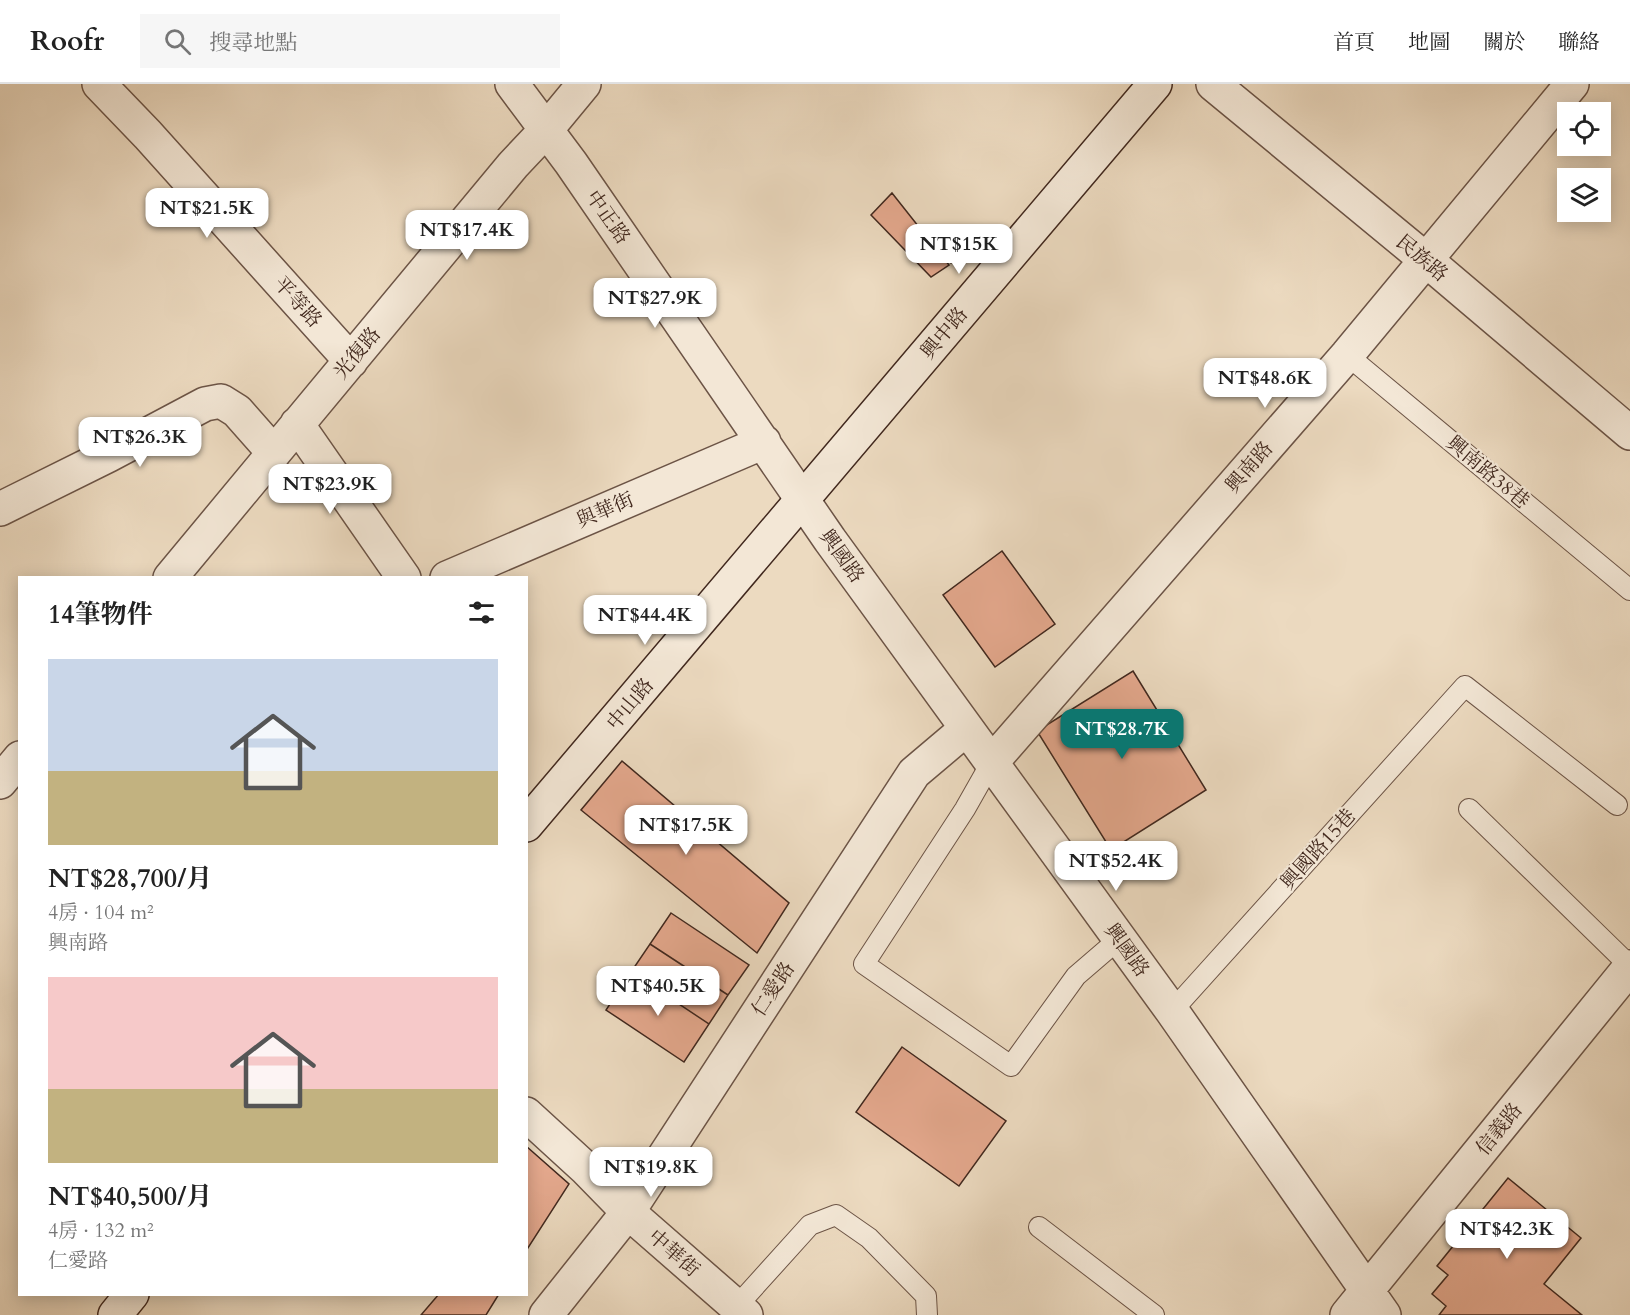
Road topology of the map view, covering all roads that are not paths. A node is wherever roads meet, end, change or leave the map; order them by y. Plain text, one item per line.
1 (99, 84) edge
2 (512, 84) edge
3 (584, 84) edge
4 (1155, 84) edge
5 (1213, 84) edge
6 (1572, 84) edge
7 (546, 130) junction
8 (1425, 259) junction
9 (1347, 354) junction
10 (351, 361) junction
11 (297, 424) junction
12 (1630, 433) edge
13 (764, 442) junction
14 (274, 453) junction
15 (803, 500) junction
16 (0, 508) edge
17 (172, 576) edge
18 (403, 576) edge
19 (452, 576) edge
20 (1630, 590) edge
21 (966, 729) junction
22 (18, 760) edge
23 (991, 763) junction
24 (0, 782) edge
25 (1617, 805) dead end
26 (1469, 808) dead end
27 (528, 823) edge
28 (1119, 939) junction
29 (1630, 966) edge
30 (1172, 1011) junction
31 (528, 1116) edge
32 (628, 1212) junction
33 (1039, 1227) dead end
34 (130, 1296) edge
35 (1366, 1307) edge
36 (741, 1311) edge
37 (115, 1315) edge
38 (546, 1315) edge
39 (927, 1315) edge
40 (1154, 1315) edge

1 - 10 street, 平等路
2 - 7 street, 中正路
3 - 7 street, 光復路
4 - 15 street, 興中路
5 - 8 street, 民族路
6 - 8 street, 興南路
7 - 10 street, 光復路
7 - 13 street, 中正路
8 - 9 street, 興南路
8 - 12 street, 民族路
9 - 20 lane, 興南路38巷
9 - 23 street, 興南路
10 - 11 street, 光復路
11 - 14 street, 光復路
11 - 18 street
13 - 15 street, 中正路
13 - 19 street, 與華街
14 - 16 street
14 - 17 street, 光復路
15 - 21 street, 興國路
15 - 27 street, 中山路
21 - 23 street, 興國路
21 - 32 street, 仁愛路
22 - 24 street
23 - 28 street, 興國路
23 - 28 lane
25 - 30 lane, 興國路15巷
26 - 29 lane
28 - 30 street, 興國路
29 - 35 street, 信義路
30 - 35 street, 興國路
31 - 32 street, 中華街
32 - 36 street, 中華街
32 - 38 street, 仁愛路
33 - 40 lane
34 - 37 street
36 - 39 lane

